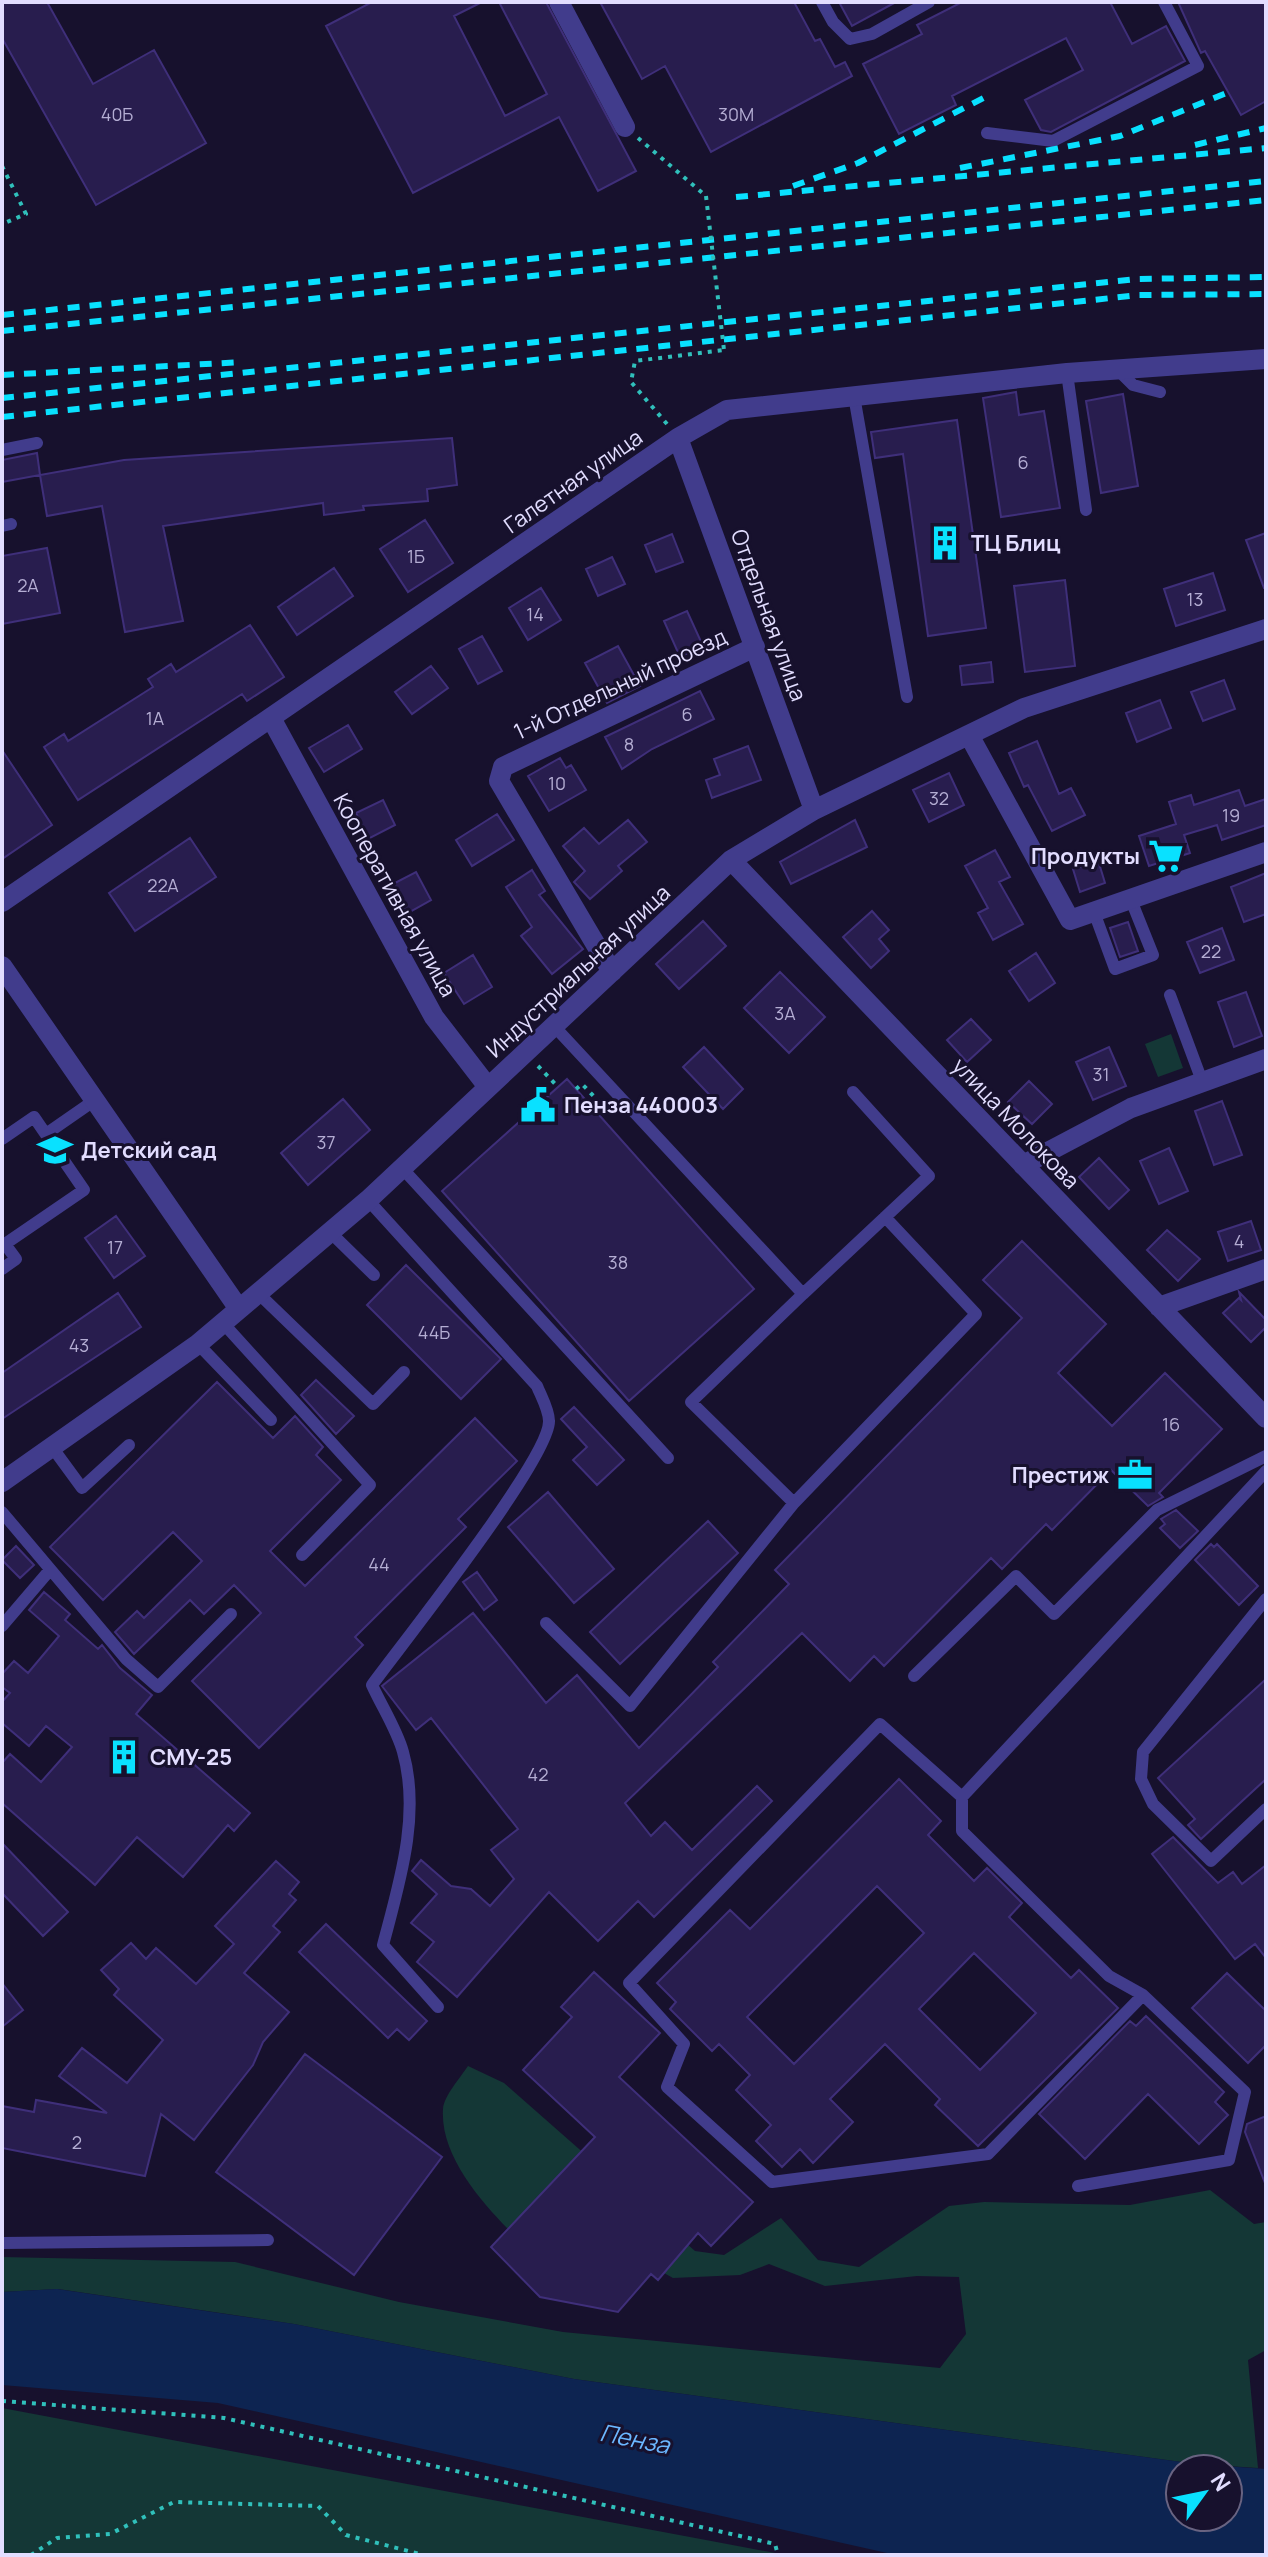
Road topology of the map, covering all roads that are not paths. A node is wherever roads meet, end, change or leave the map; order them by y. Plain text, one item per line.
1 (559, 2) edge
2 (822, 2) edge
3 (929, 2) edge
4 (1164, 2) edge
5 (625, 127) road end
6 (987, 133) dead end
7 (1266, 359) edge
8 (1118, 370) junction
9 (1067, 373) junction
10 (1160, 392) dead end
11 (854, 396) junction
12 (678, 438) junction
13 (37, 443) dead end
14 (2, 450) edge
15 (1086, 510) dead end
16 (1266, 629) edge
17 (755, 647) junction
18 (907, 697) dead end
19 (271, 718) junction
20 (969, 735) junction
21 (814, 810) junction
22 (1266, 852) edge
23 (731, 860) junction
24 (1131, 900) junction
25 (2, 902) edge
26 (1094, 912) junction
27 (2, 966) edge
28 (612, 972) junction
29 (1170, 995) dead end
30 (554, 1026) junction
31 (1266, 1059) edge
32 (1202, 1081) junction
33 (488, 1087) junction
34 (853, 1092) dead end
35 (95, 1100) junction
36 (46, 1134) junction
37 (2, 1139) edge
38 (1023, 1165) junction
39 (402, 1168) junction
40 (368, 1200) junction
41 (885, 1217) junction
42 (330, 1232) junction
43 (4, 1241) edge
44 (2, 1269) edge
45 (1266, 1269) edge
46 (374, 1275) dead end
47 (258, 1293) junction
48 (803, 1294) junction
49 (1159, 1307) junction
50 (239, 1309) junction
51 (223, 1323) junction
52 (198, 1344) junction
53 (404, 1372) dead end
54 (1266, 1418) edge
55 (271, 1420) dead end
56 (129, 1445) dead end
57 (52, 1447) junction
58 (1266, 1456) edge
59 (668, 1458) dead end
60 (1266, 1471) edge
61 (4, 1478) edge
62 (794, 1503) junction
63 (2, 1512) edge
64 (302, 1555) dead end
65 (49, 1571) junction
66 (1266, 1599) edge
67 (231, 1614) dead end
68 (546, 1623) dead end
69 (2, 1626) edge
70 (914, 1676) dead end
71 (962, 1797) junction
72 (1266, 1809) edge
73 (1143, 1995) junction
74 (438, 2007) dead end
75 (1078, 2186) dead end
76 (268, 2240) dead end
77 (2, 2243) edge

1 - 5 street
2 - 3 lane
4 - 6 lane
7 - 8 street, Галетная улица
8 - 9 street, Галетная улица
8 - 10 lane
9 - 11 street, Галетная улица
9 - 15 lane
11 - 12 street, Галетная улица
11 - 18 lane
12 - 17 street, Отдельная улица
12 - 19 street, Галетная улица
13 - 14 lane
16 - 20 street, Индустриальная улица
17 - 21 street, Отдельная улица
17 - 28 street, 1-й Отдельный проезд
19 - 25 street, Галетная улица
19 - 33 street, Кооперативная улица
20 - 21 street, Индустриальная улица
20 - 26 street
21 - 23 street, Индустриальная улица
22 - 24 street
23 - 28 street, Индустриальная улица
23 - 38 street, улица Молокова
24 - 26 street
24 - 26 lane
27 - 35 street
28 - 30 street, Индустриальная улица
29 - 32 lane
30 - 33 street, Индустриальная улица
30 - 48 lane
31 - 32 street
32 - 38 street
33 - 39 street, Индустриальная улица
34 - 41 lane
35 - 36 lane
35 - 50 street
36 - 37 lane
36 - 43 lane
38 - 49 street, улица Молокова
39 - 40 street, Индустриальная улица
39 - 59 lane
40 - 42 street, Индустриальная улица
40 - 74 lane
41 - 48 lane
41 - 62 lane
42 - 46 lane
42 - 47 street, Индустриальная улица
43 - 44 lane
45 - 49 street
47 - 50 street, Индустриальная улица
47 - 53 lane
48 - 62 lane
49 - 54 street, улица Молокова
50 - 51 street, Индустриальная улица
51 - 52 street, Индустриальная улица
51 - 64 lane
52 - 55 lane
52 - 57 street, Индустриальная улица
56 - 57 lane
57 - 61 street, Индустриальная улица
58 - 70 lane
60 - 71 lane
62 - 68 lane
63 - 65 lane
65 - 67 lane
65 - 69 lane
66 - 72 lane
71 - 73 lane
71 - 73 lane
73 - 75 lane
76 - 77 lane

